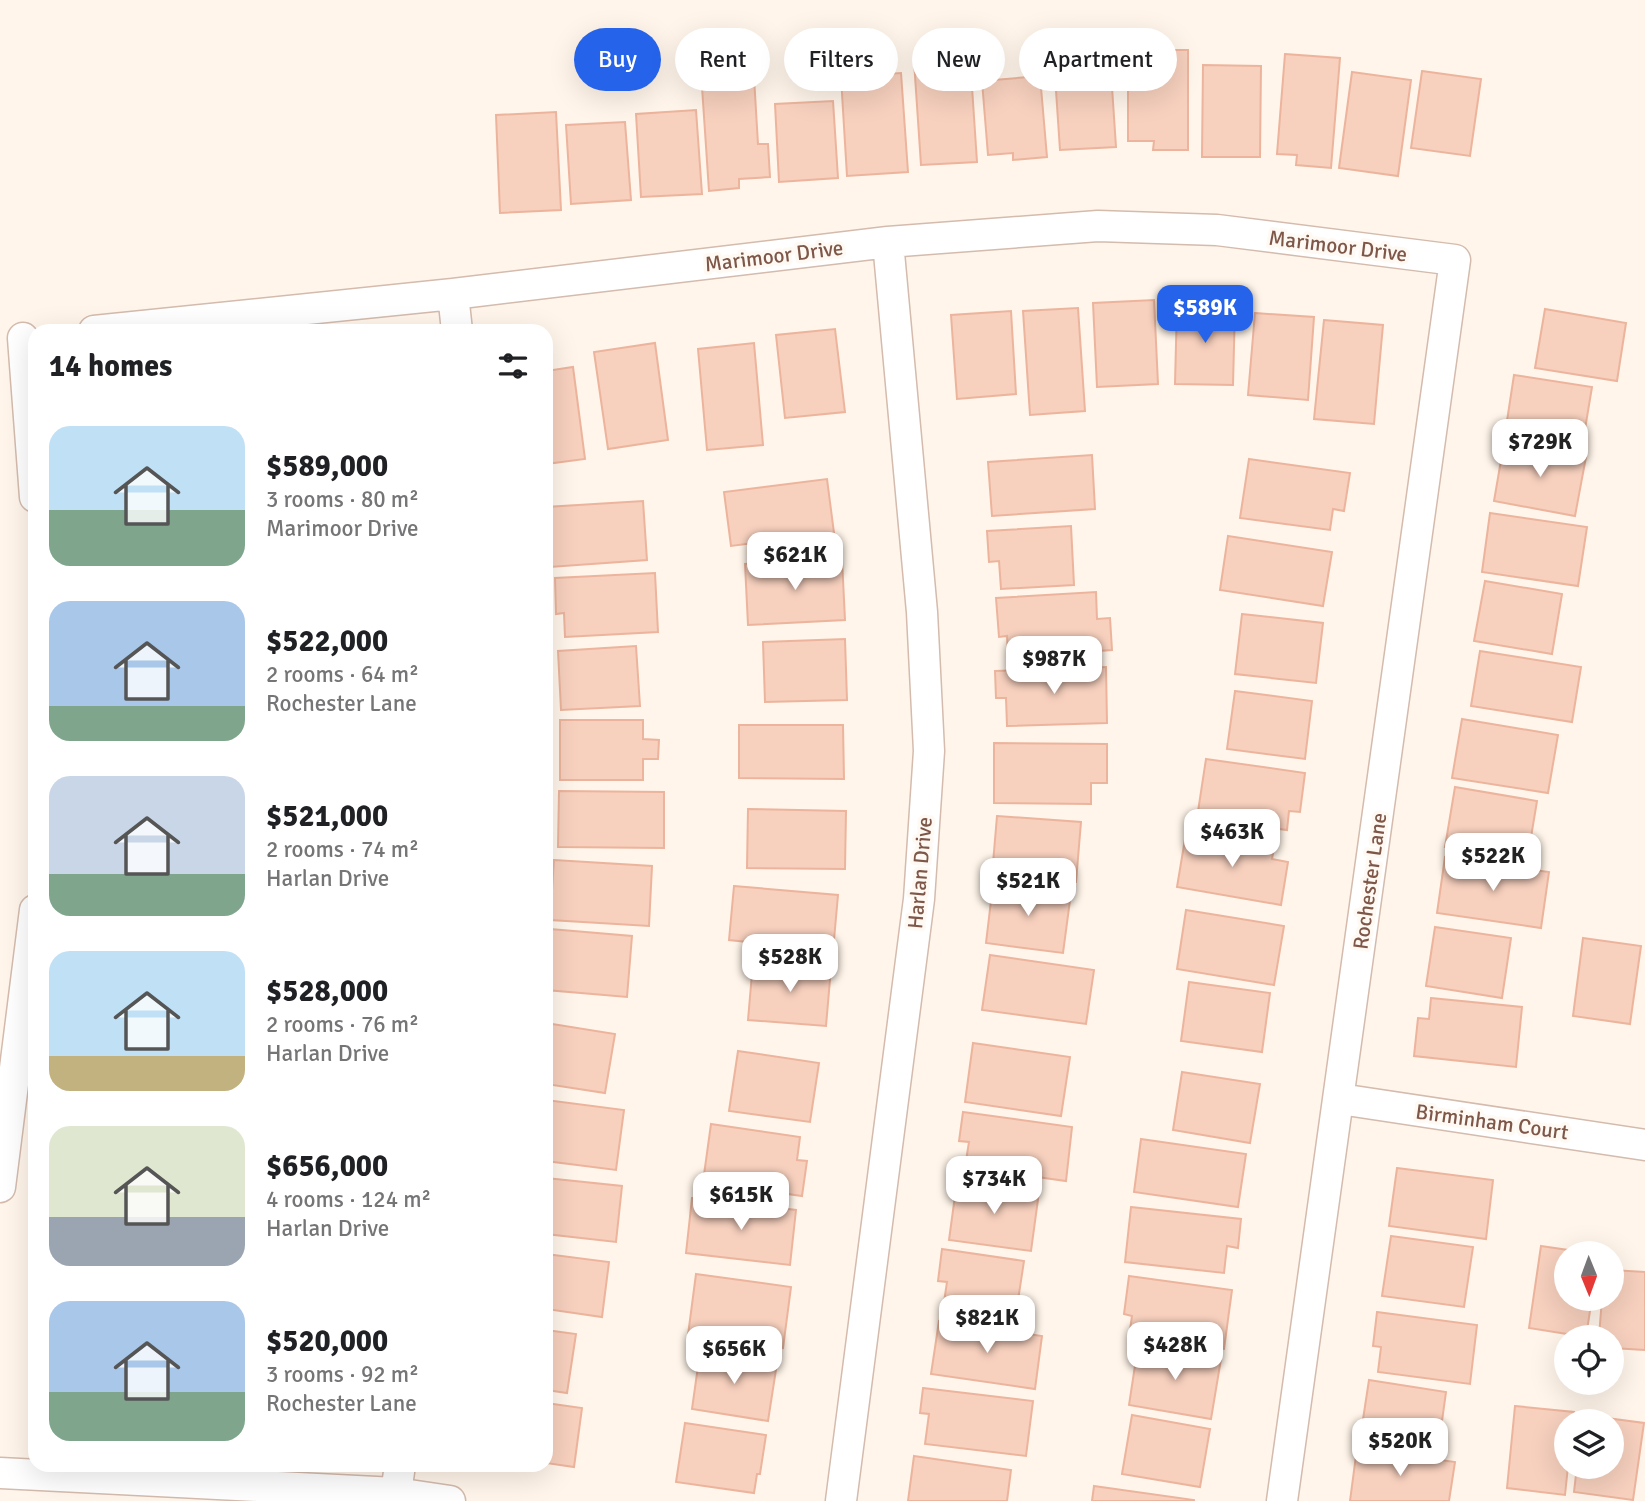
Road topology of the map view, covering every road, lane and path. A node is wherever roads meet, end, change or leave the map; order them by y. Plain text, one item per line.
1 (888, 242) junction
2 (1455, 260) joint
3 (453, 294) junction
4 (162, 324) edge
5 (456, 324) edge
6 (19, 338) edge
7 (28, 427) edge
8 (28, 965) edge
9 (1339, 1099) junction
10 (1645, 1144) edge
11 (0, 1187) edge
12 (0, 1473) edge
13 (398, 1479) edge
14 (450, 1501) edge
15 (841, 1501) edge
16 (1282, 1501) edge

1 - 2 street, Marimoor Drive
1 - 3 street, Marimoor Drive
1 - 15 street, Harlan Drive
2 - 9 street, Rochester Lane
3 - 4 street, Marimoor Drive
3 - 5 street
6 - 7 street
8 - 11 street
9 - 10 street, Birminham Court
9 - 16 street, Rochester Lane
12 - 13 street
13 - 14 street

